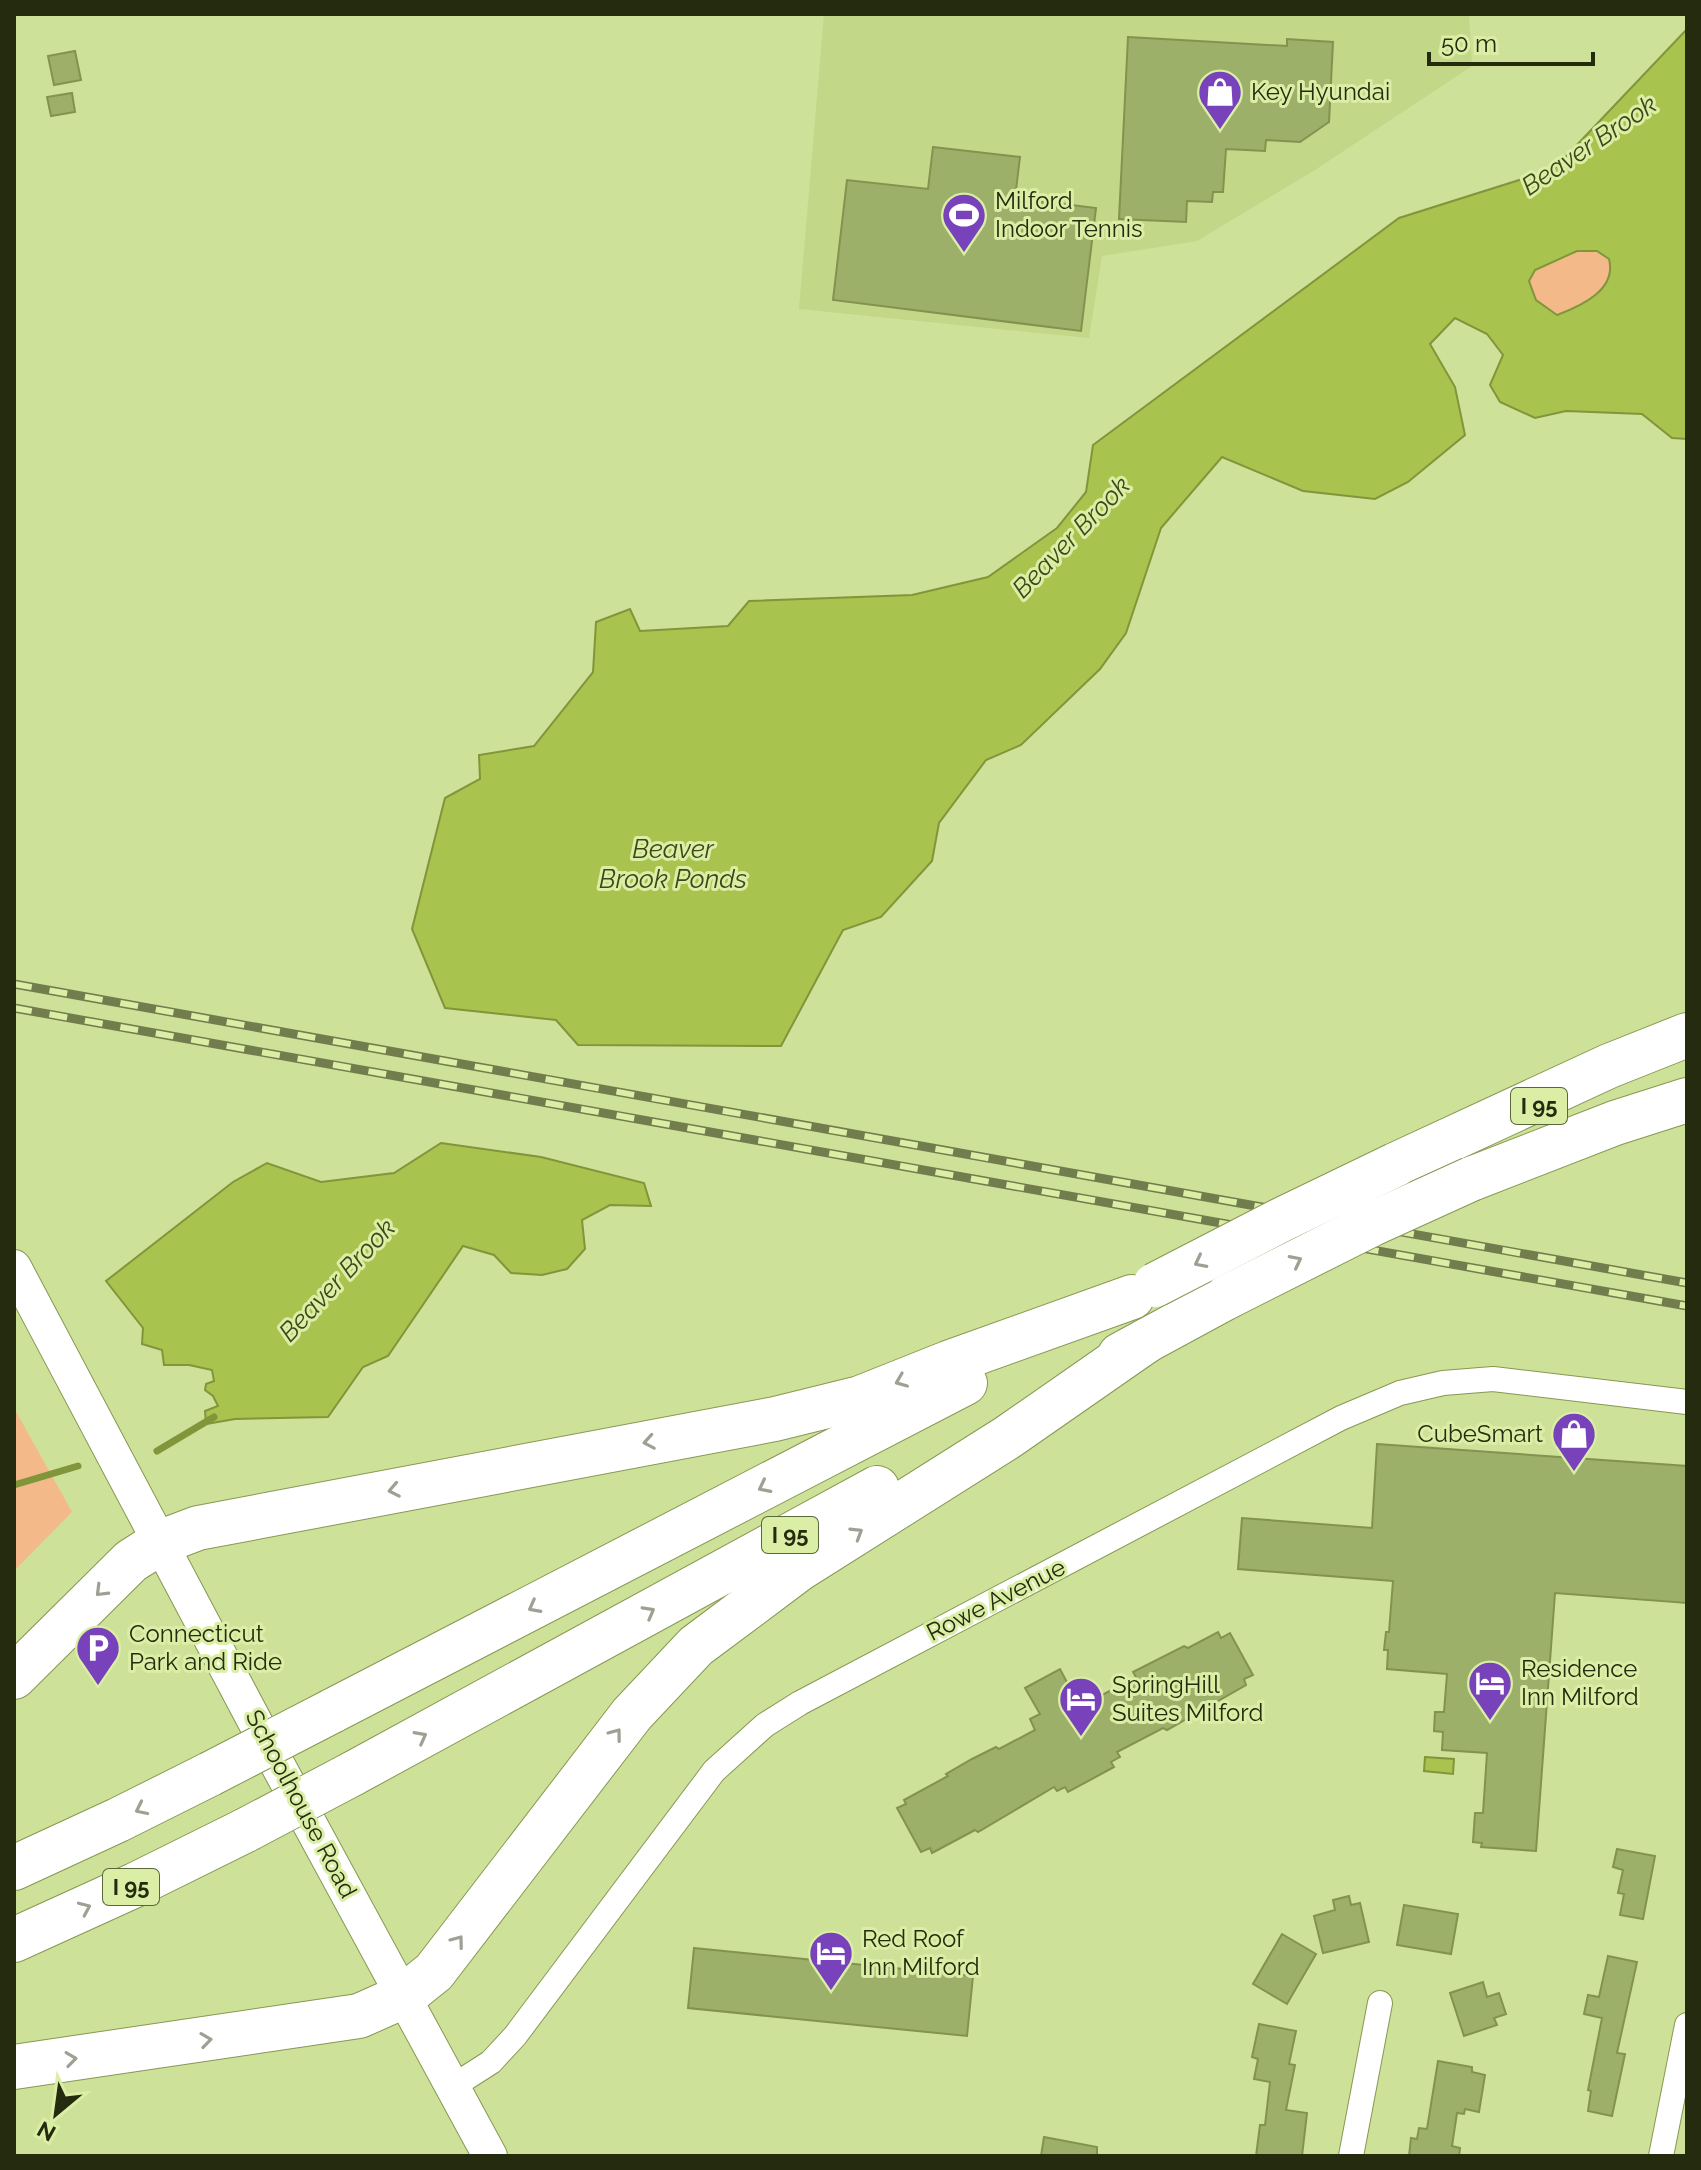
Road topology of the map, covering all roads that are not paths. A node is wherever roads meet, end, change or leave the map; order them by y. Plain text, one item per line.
1 (1687, 1035) edge
2 (1687, 1056) edge
3 (1687, 1100) edge
4 (1687, 1122) edge
5 (1395, 1165) junction
6 (1471, 1179) junction
7 (14, 1267) edge
8 (1144, 1291) junction
9 (1146, 1341) junction
10 (1687, 1402) edge
11 (161, 1542) junction
12 (14, 1677) edge
13 (14, 1868) edge
14 (14, 1940) edge
15 (404, 1996) junction
16 (1380, 2003) dead end
17 (1687, 2025) edge
18 (14, 2067) edge
19 (452, 2087) junction
20 (490, 2156) edge
21 (1351, 2156) edge
22 (1661, 2156) edge

1 - 5 highway
2 - 5 highway, I 95
3 - 6 highway, I 95
4 - 6 highway
5 -> 8 highway, I 95, bridge
9 -> 6 highway, I 95, bridge
7 - 11 main road, Schoolhouse Road
8 -> 11 highway
8 -> 13 highway, I 95, bridge
14 -> 9 highway, I 95, bridge
15 -> 9 highway
10 - 19 street, Rowe Avenue
11 -> 12 highway
11 - 15 main road, Schoolhouse Road
18 -> 15 highway
15 - 19 main road, Schoolhouse Road
16 - 21 street
17 - 22 street
19 - 20 main road, Schoolhouse Road

